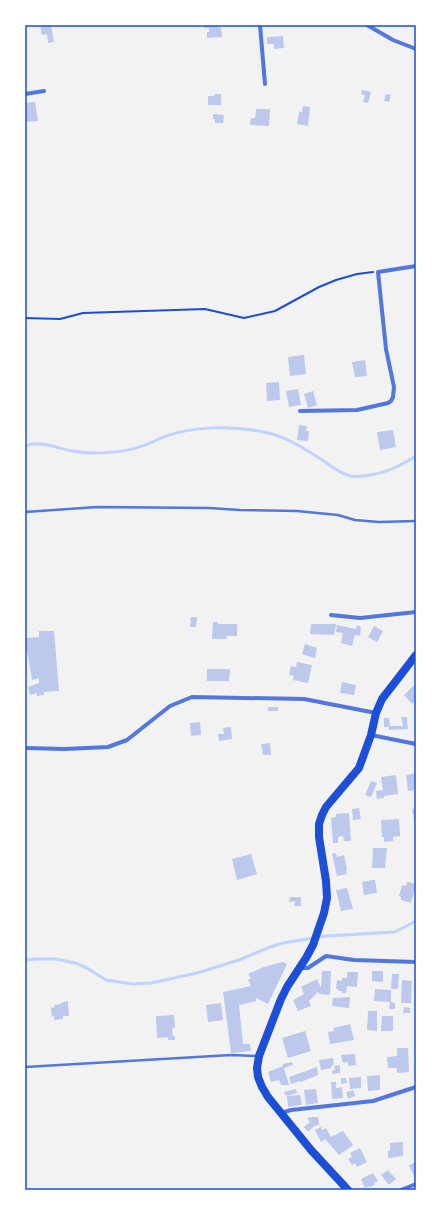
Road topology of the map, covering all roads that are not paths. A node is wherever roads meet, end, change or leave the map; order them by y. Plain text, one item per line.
1 (260, 25) edge
2 (367, 25) edge
3 (416, 49) edge
4 (265, 84) dead end
5 (44, 91) dead end
6 (25, 94) edge
7 (416, 266) edge
8 (300, 411) dead end
9 (25, 512) edge
10 (416, 521) edge
11 (416, 612) edge
12 (331, 615) dead end
13 (416, 655) edge
14 (376, 714) junction
15 (371, 735) junction
16 (416, 744) edge
17 (25, 748) edge
18 (416, 962) edge
19 (301, 968) junction
20 (259, 1056) junction
21 (25, 1067) edge
22 (416, 1087) edge
23 (280, 1113) junction
24 (416, 1184) edge
25 (348, 1190) edge
26 (401, 1190) edge

1 - 4 street
2 - 3 street
5 - 6 street
7 - 8 street
9 - 10 lane
11 - 12 street
13 - 14 main road
14 - 15 main road
14 - 17 street
15 - 16 street
15 - 19 main road
18 - 19 street
19 - 20 main road
20 - 21 lane
20 - 23 main road
22 - 23 street
23 - 25 main road
24 - 26 street

